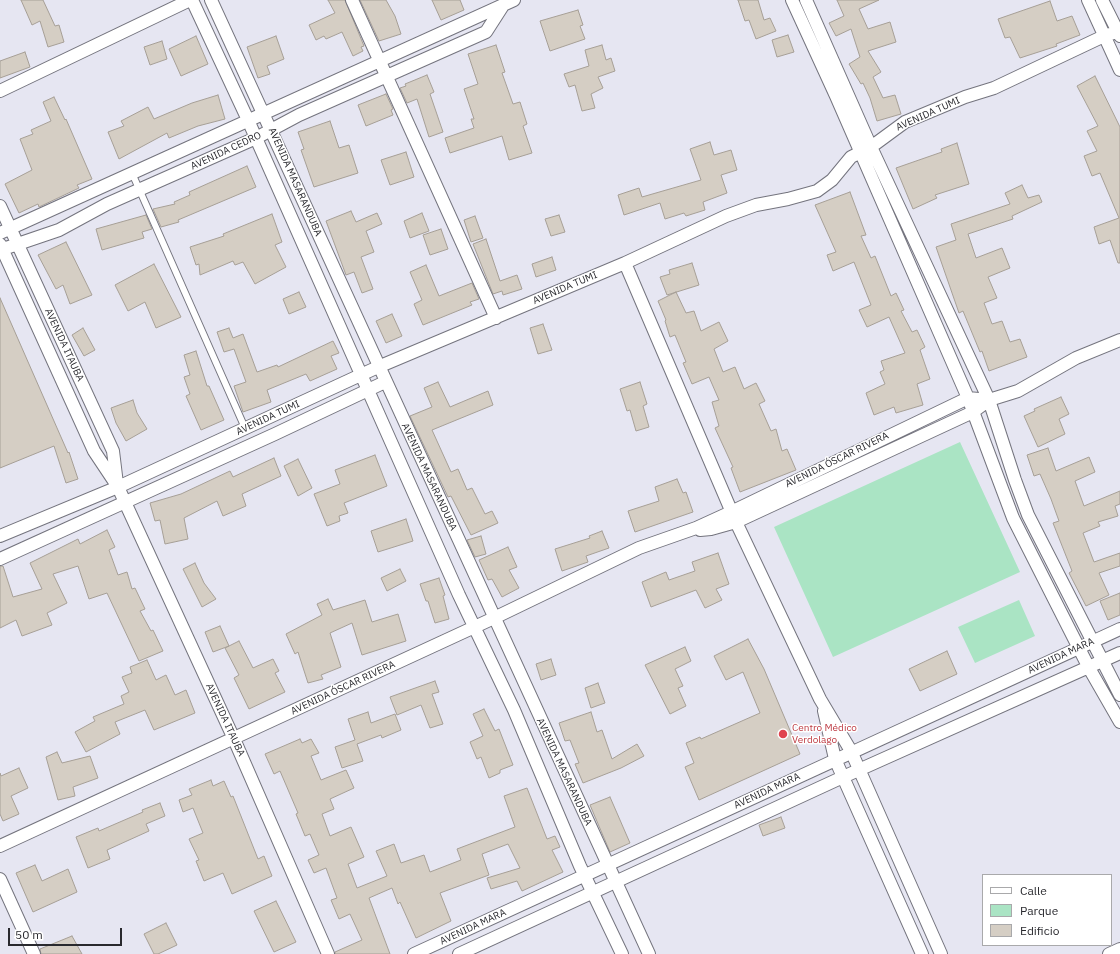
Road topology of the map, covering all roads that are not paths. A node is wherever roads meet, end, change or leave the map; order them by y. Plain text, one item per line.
1 (191, 0) edge
2 (211, 0) edge
3 (352, 0) edge
4 (792, 0) edge
5 (806, 0) edge
6 (1088, 0) edge
7 (1102, 0) edge
8 (507, 1) edge
9 (1119, 33) edge
10 (1104, 36) junction
11 (379, 61) junction
12 (1120, 70) edge
13 (386, 76) junction
14 (0, 91) edge
15 (264, 114) junction
16 (248, 120) junction
17 (271, 130) junction
18 (256, 138) junction
19 (871, 147) junction
20 (860, 153) junction
21 (132, 173) junction
22 (140, 190) junction
23 (0, 206) edge
24 (5, 231) edge
25 (17, 244) junction
26 (1, 248) edge
27 (625, 263) junction
28 (496, 318) junction
29 (1120, 340) edge
30 (378, 367) junction
31 (361, 375) junction
32 (385, 382) junction
33 (368, 390) junction
34 (968, 398) junction
35 (989, 400) junction
36 (973, 412) junction
37 (245, 428) junction
38 (118, 487) junction
39 (124, 503) junction
40 (733, 517) junction
41 (0, 536) edge
42 (0, 559) edge
43 (494, 618) junction
44 (474, 627) junction
45 (1120, 629) edge
46 (1093, 641) junction
47 (1079, 648) junction
48 (1120, 653) edge
49 (1103, 661) junction
50 (1089, 668) junction
51 (1120, 695) edge
52 (820, 699) junction
53 (1120, 722) edge
54 (234, 739) junction
55 (851, 751) junction
56 (835, 759) junction
57 (860, 770) junction
58 (843, 778) junction
59 (0, 846) edge
60 (607, 865) junction
61 (585, 875) junction
62 (0, 879) edge
63 (615, 882) junction
64 (593, 892) junction
65 (1120, 949) edge
66 (34, 954) edge
67 (328, 954) edge
68 (414, 954) edge
69 (459, 954) edge
70 (622, 954) edge
71 (649, 954) edge
72 (922, 954) edge
73 (941, 954) edge
74 (1109, 954) edge

1 - 14 street
1 - 16 street
2 - 15 street, AVENIDA MASARANDUBA
3 - 11 street
4 - 20 street
5 - 19 street
6 - 10 street
7 - 9 street
8 - 11 street, AVENIDA CEDRO
8 - 13 street, AVENIDA CEDRO
9 - 10 street, AVENIDA TUMI
10 - 12 street
10 - 19 street, AVENIDA TUMI
11 - 13 street
11 - 15 street, AVENIDA CEDRO
13 - 17 street, AVENIDA CEDRO
13 - 28 street
15 - 16 street, AVENIDA CEDRO
15 - 17 street, AVENIDA MASARANDUBA
16 - 18 street
16 - 21 street, AVENIDA CEDRO
17 - 18 street, AVENIDA CEDRO
17 - 30 street, AVENIDA MASARANDUBA
18 - 22 street, AVENIDA CEDRO
18 - 31 street
19 - 20 street, AVENIDA TUMI
19 - 35 street
20 - 27 street, AVENIDA TUMI
20 - 34 street
21 - 22 lane
21 - 24 street, AVENIDA CEDRO
22 - 25 street, AVENIDA CEDRO
22 - 37 lane
23 - 24 street, AVENIDA ITAUBA
24 - 25 street, AVENIDA ITAUBA
25 - 26 street, AVENIDA CEDRO
25 - 38 street, AVENIDA ITAUBA
26 - 38 street, AVENIDA ITAUBA
27 - 28 street, AVENIDA TUMI
27 - 40 street
28 - 30 street, AVENIDA TUMI
29 - 35 street, AVENIDA ÓSCAR RIVERA
30 - 31 street, AVENIDA TUMI
30 - 32 street, AVENIDA MASARANDUBA
31 - 33 street
31 - 37 street, AVENIDA TUMI
32 - 33 street, AVENIDA TUMI
32 - 43 street, AVENIDA MASARANDUBA
33 - 39 street, AVENIDA TUMI
33 - 44 street
34 - 35 street, AVENIDA ÓSCAR RIVERA
34 - 36 street
34 - 40 street, AVENIDA ÓSCAR RIVERA
35 - 36 street, AVENIDA ÓSCAR RIVERA
35 - 46 street
36 - 40 street, AVENIDA ÓSCAR RIVERA
36 - 47 street
37 - 38 street, AVENIDA TUMI
38 - 39 street, AVENIDA ITAUBA
38 - 41 street, AVENIDA TUMI
39 - 42 street, AVENIDA TUMI
39 - 54 street, AVENIDA ITAUBA
40 - 43 street, AVENIDA ÓSCAR RIVERA
40 - 52 street
43 - 44 street, AVENIDA ÓSCAR RIVERA
43 - 60 street, AVENIDA MASARANDUBA
44 - 54 street, AVENIDA ÓSCAR RIVERA
44 - 61 street
45 - 46 street, AVENIDA MARA
46 - 47 street, AVENIDA MARA
46 - 49 street
47 - 50 street
47 - 55 street, AVENIDA MARA
48 - 49 street, AVENIDA MARA
49 - 50 street, AVENIDA MARA
49 - 51 street
50 - 53 street
50 - 57 street, AVENIDA MARA
52 - 55 street
52 - 56 street
54 - 59 street, AVENIDA ÓSCAR RIVERA
54 - 67 street, AVENIDA ITAUBA
55 - 56 street, AVENIDA MARA
55 - 57 street
56 - 58 street
56 - 60 street, AVENIDA MARA
57 - 58 street, AVENIDA MARA
57 - 73 street
58 - 63 street, AVENIDA MARA
58 - 72 street
60 - 61 street, AVENIDA MARA
60 - 63 street, AVENIDA MASARANDUBA
61 - 64 street
61 - 68 street, AVENIDA MARA
62 - 66 street
63 - 64 street, AVENIDA MARA
63 - 71 street, AVENIDA MASARANDUBA
64 - 69 street, AVENIDA MARA
64 - 70 street
65 - 74 street

